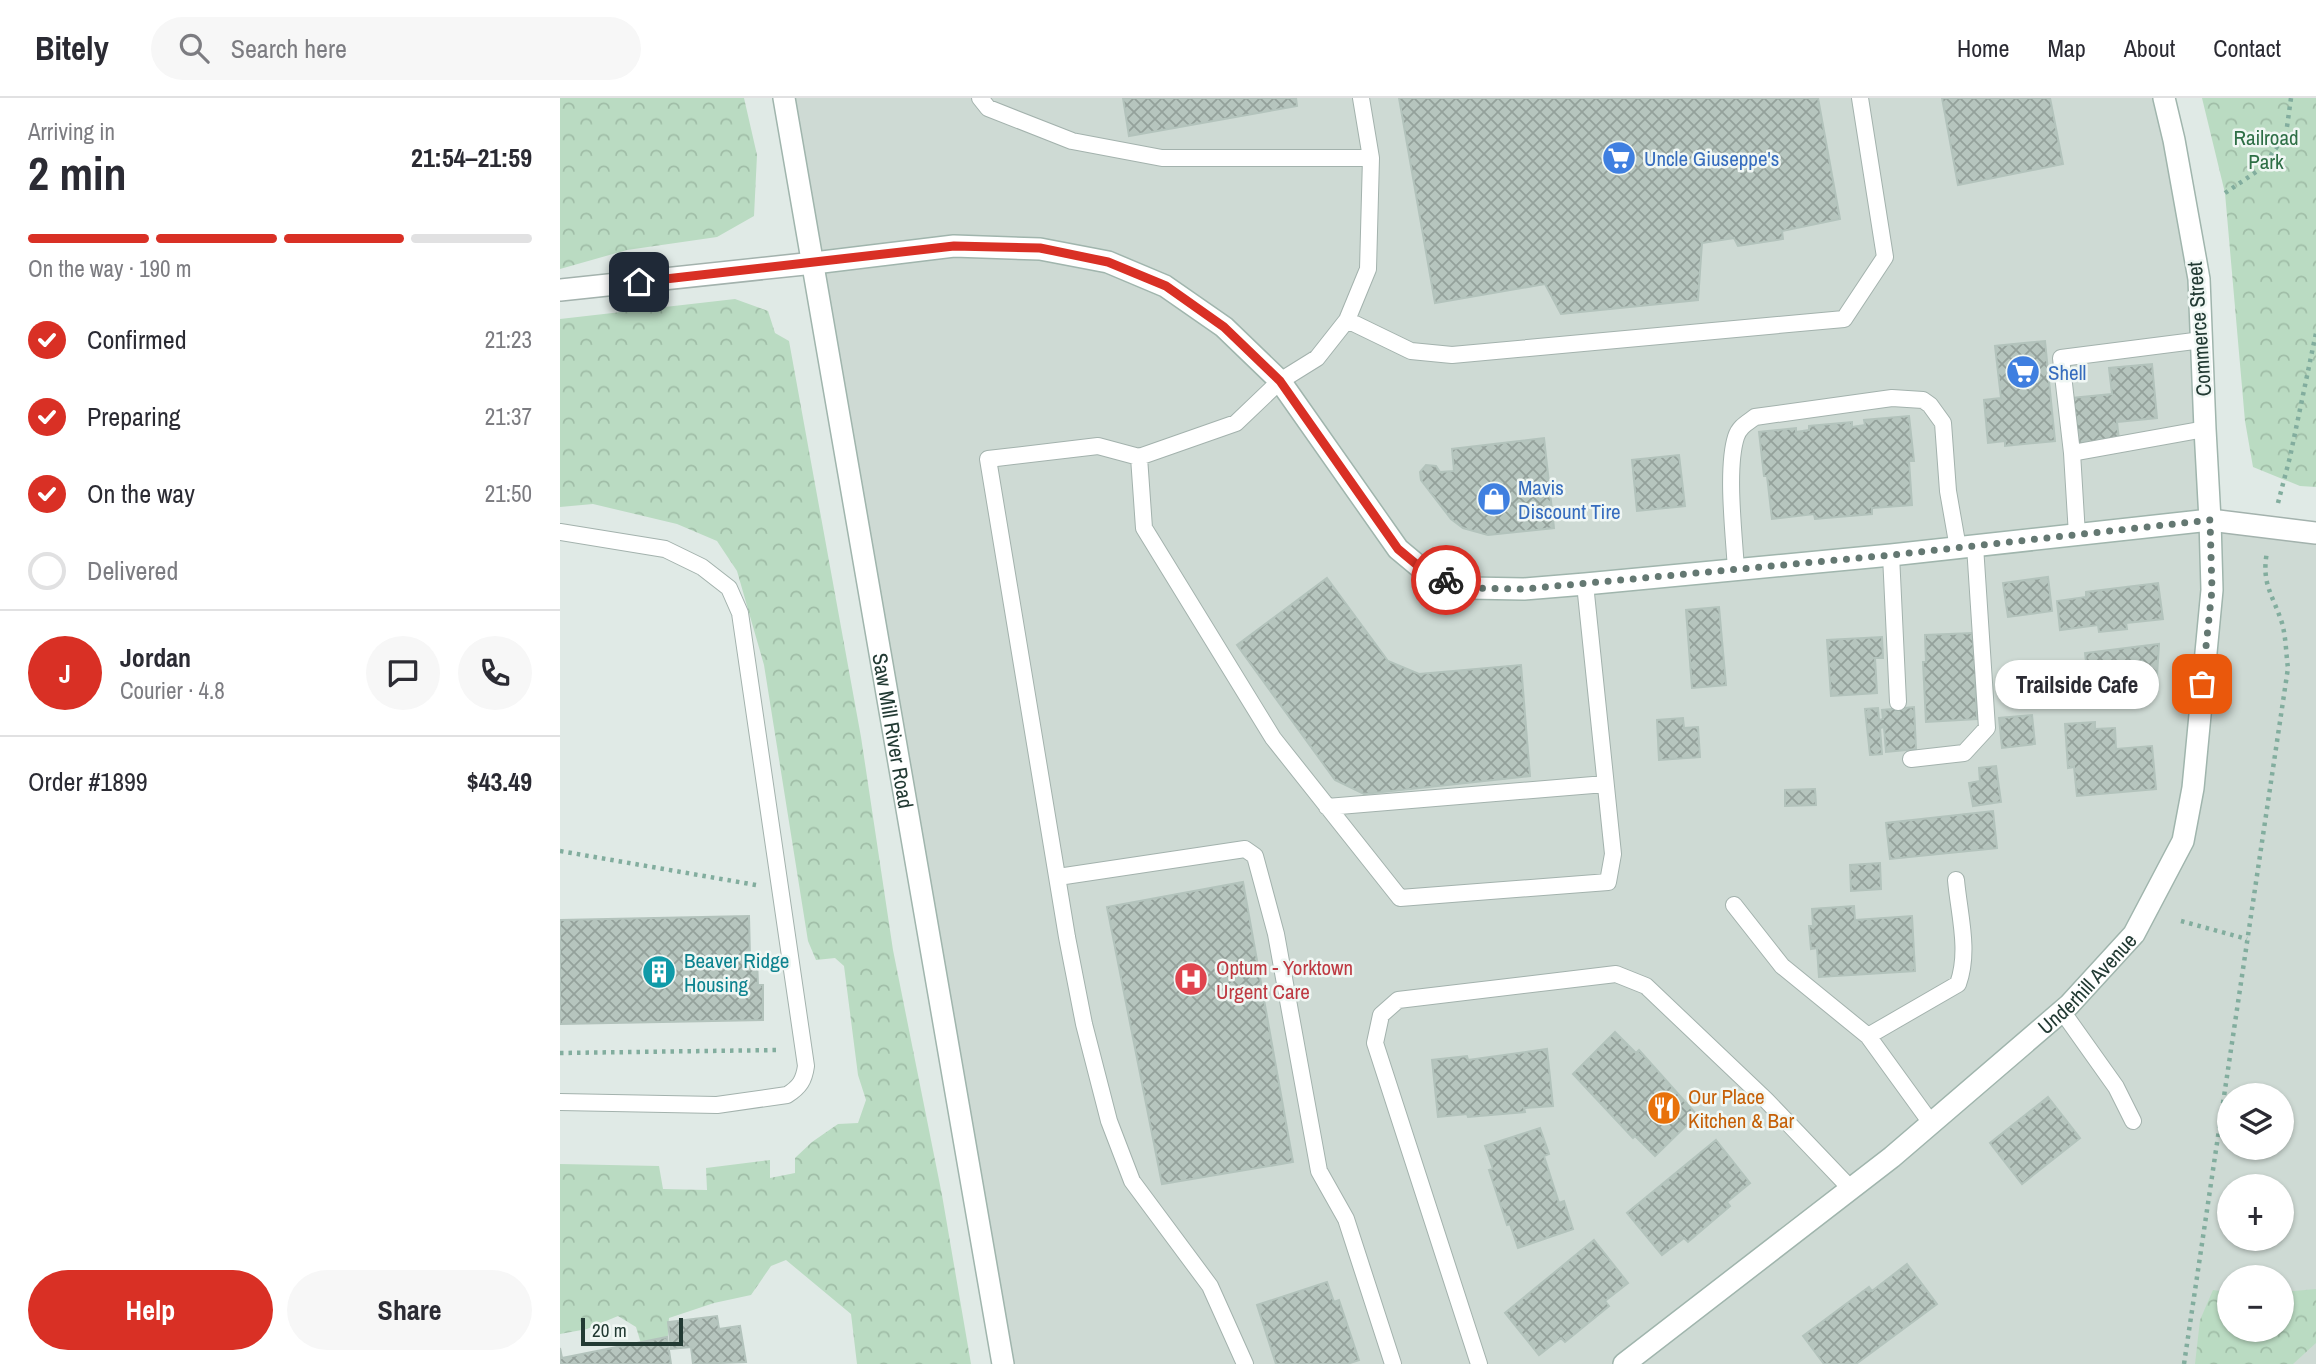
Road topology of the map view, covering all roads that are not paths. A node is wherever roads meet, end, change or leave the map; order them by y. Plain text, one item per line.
1 (783, 98) edge
2 (981, 98) edge
3 (1362, 98) edge
4 (1860, 98) edge
5 (2164, 98) edge
6 (1371, 158) junction
7 (814, 263) junction
8 (560, 290) edge
9 (1347, 320) junction
10 (2202, 340) junction
11 (1280, 381) junction
12 (2204, 429) junction
13 (2072, 453) junction
14 (1139, 457) junction
15 (2210, 520) junction
16 (560, 532) edge
17 (2316, 533) edge
18 (2077, 535) junction
19 (1966, 547) junction
20 (1891, 555) junction
21 (1736, 570) junction
22 (1585, 584) junction
23 (1898, 702) dead end
24 (1911, 759) dead end
25 (1605, 784) junction
26 (1328, 807) junction
27 (1058, 877) junction
28 (1955, 880) dead end
29 (1734, 905) dead end
30 (2062, 1011) junction
31 (1868, 1036) junction
32 (560, 1102) edge
33 (2133, 1121) dead end
34 (1931, 1123) junction
35 (1851, 1189) junction
36 (1631, 1362) edge
37 (1003, 1364) edge
38 (1245, 1364) edge
39 (1392, 1364) edge
40 (1479, 1364) edge

1 - 7 street, Saw Mill River Road
2 - 6 lane
3 - 6 lane
4 - 9 lane
5 - 10 street, Commerce Street
6 - 9 lane
7 - 8 street
7 - 11 street
7 - 37 street, Saw Mill River Road
9 - 11 lane
10 - 12 street, Commerce Street
10 - 13 lane
11 - 14 lane
11 - 22 street
12 - 13 lane
12 - 15 street, Commerce Street
13 - 18 lane
14 - 26 lane
14 - 27 lane
15 - 17 street
15 - 18 street
15 - 30 street, Underhill Avenue
16 - 32 lane
18 - 19 street
19 - 20 street
19 - 21 lane
19 - 24 lane
20 - 21 street
20 - 23 lane
21 - 22 street
22 - 25 lane
25 - 26 lane
25 - 26 lane
27 - 38 lane
27 - 39 lane
28 - 31 lane
29 - 31 lane
30 - 33 lane
30 - 34 street, Underhill Avenue
31 - 34 lane
34 - 35 street, Underhill Avenue
35 - 36 street, Underhill Avenue
35 - 40 lane

